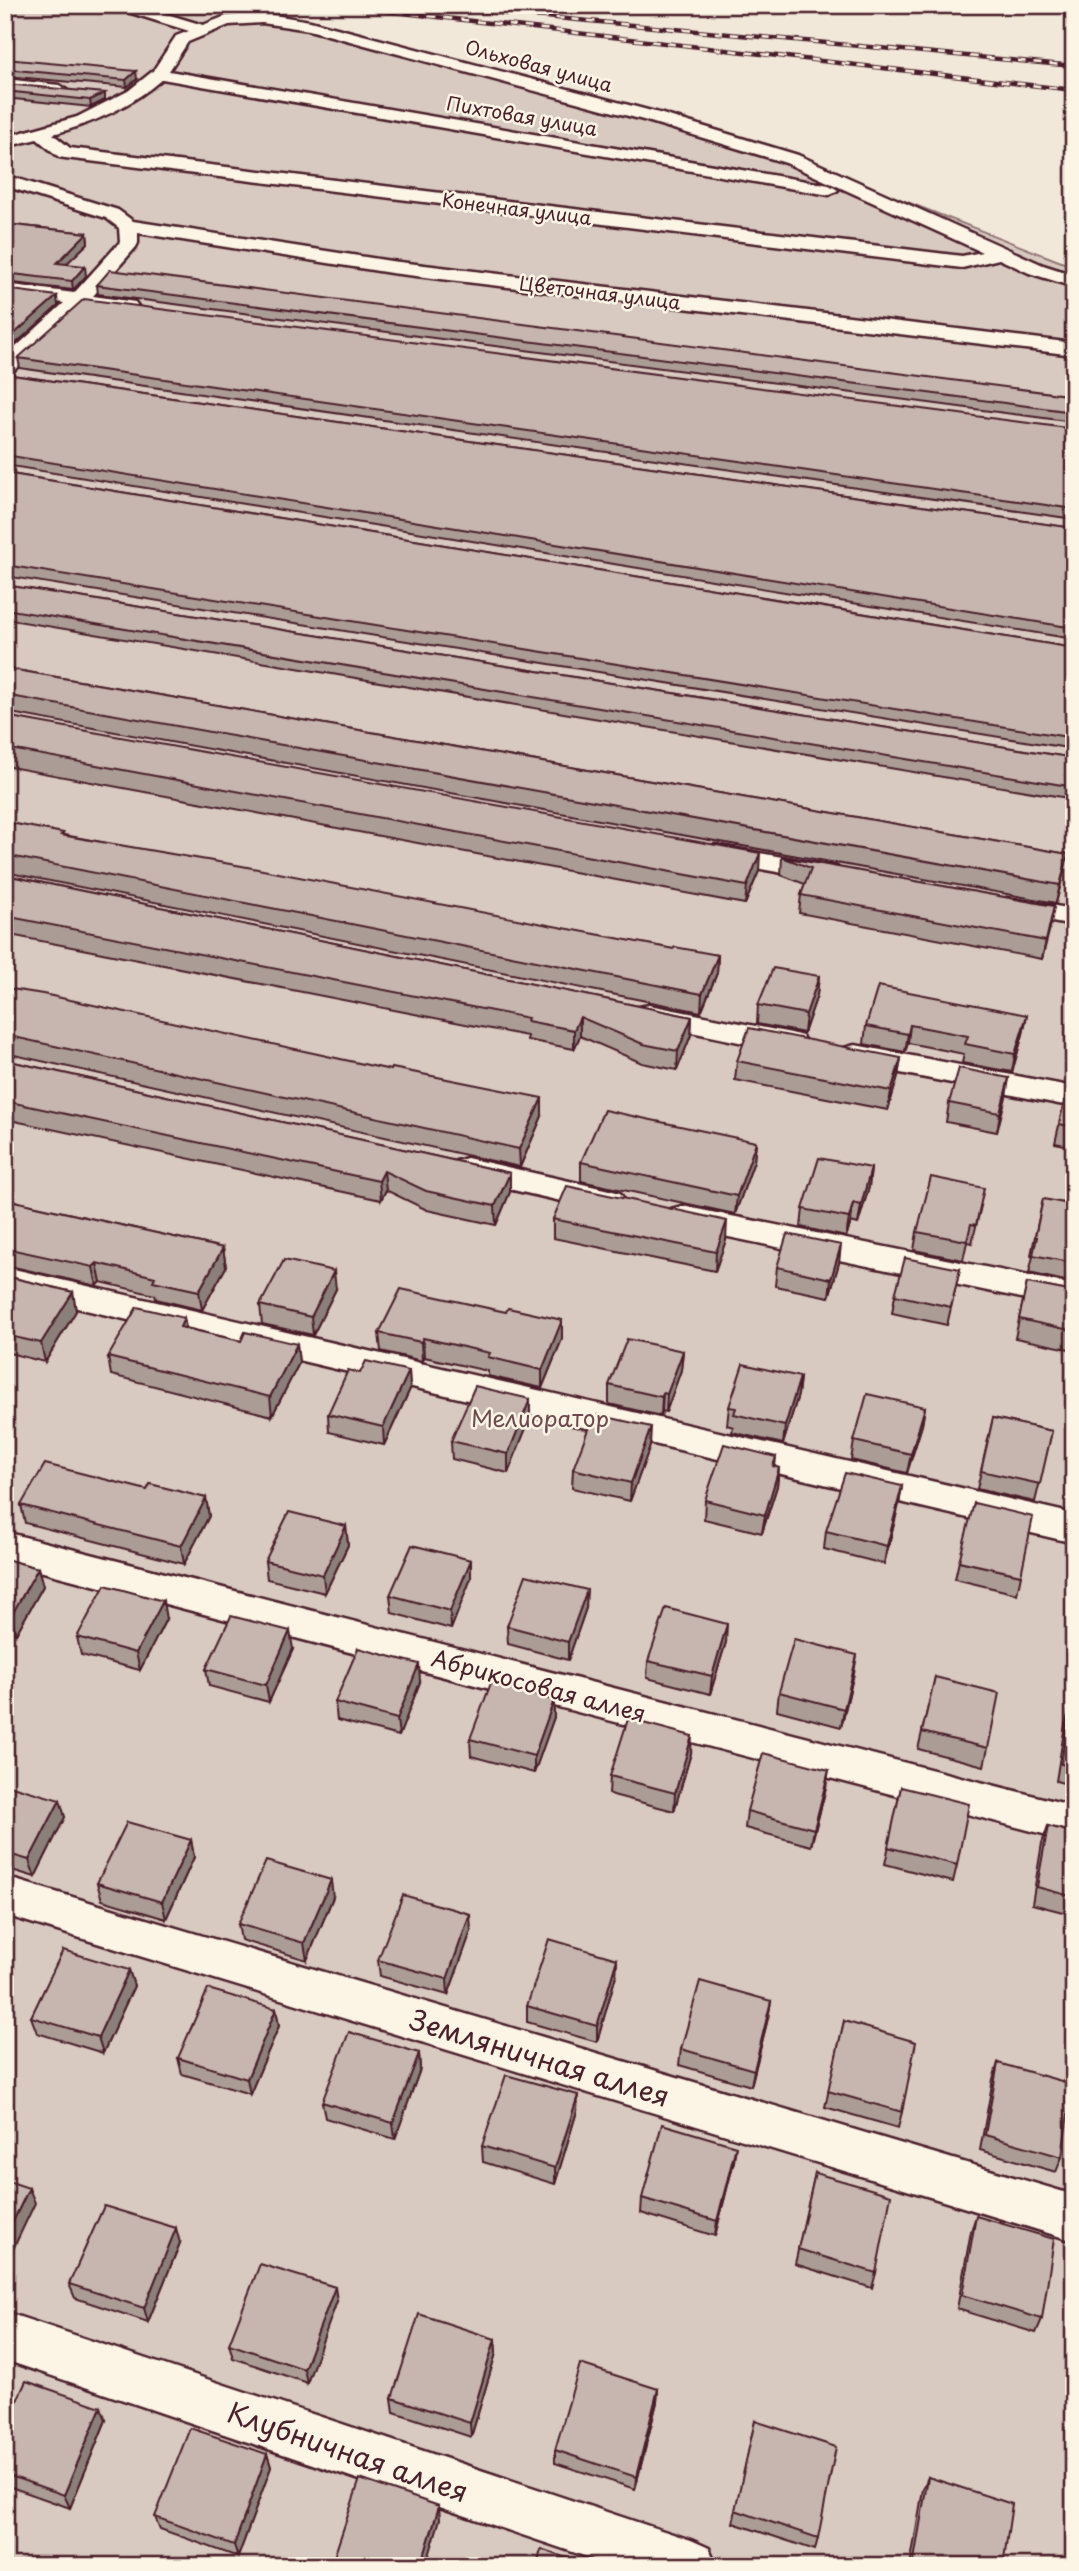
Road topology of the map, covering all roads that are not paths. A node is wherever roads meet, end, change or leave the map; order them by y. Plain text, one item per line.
1 (120, 5) edge
2 (203, 30) junction
3 (159, 74) junction
4 (5, 84) edge
5 (73, 91) edge
6 (98, 93) edge
7 (134, 95) junction
8 (41, 133) junction
9 (5, 142) edge
10 (5, 180) edge
11 (38, 190) junction
12 (878, 198) junction
13 (16, 201) dead end
14 (128, 226) junction
15 (1000, 253) junction
16 (1074, 281) edge
17 (5, 290) edge
18 (79, 300) junction
19 (148, 309) edge
20 (1074, 349) edge
21 (10, 373) edge
22 (690, 848) edge
23 (855, 878) edge
24 (978, 901) edge
25 (1074, 918) edge
26 (626, 1009) edge
27 (1074, 1097) edge
28 (441, 1163) edge
29 (5, 1279) edge
30 (1074, 1297) edge
31 (1074, 1530) edge
32 (5, 1547) edge
33 (1074, 1824) edge
34 (5, 1896) edge
35 (1074, 2218) edge
36 (5, 2336) edge
37 (691, 2566) edge

1 - 2 street
2 - 3 street, Ольховая улица
2 - 12 street, Ольховая улица
3 - 7 street, Ольховая улица
3 - 12 street, Пихтовая улица
4 - 5 street
6 - 7 street
7 - 8 street, Ольховая улица
8 - 9 street, Ольховая улица
8 - 15 street, Конечная улица
10 - 11 street, Цветочная улица
11 - 13 street
11 - 14 street, Цветочная улица
12 - 15 street, Ольховая улица
14 - 18 street
14 - 20 street, Цветочная улица
15 - 16 street, Ольховая улица
17 - 18 street
18 - 19 street
18 - 21 street
22 - 23 street
24 - 25 street
26 - 27 street
28 - 30 street
29 - 31 street
32 - 33 street, Абрикосовая аллея
34 - 35 street, Земляничная аллея
36 - 37 street, Клубничная аллея

